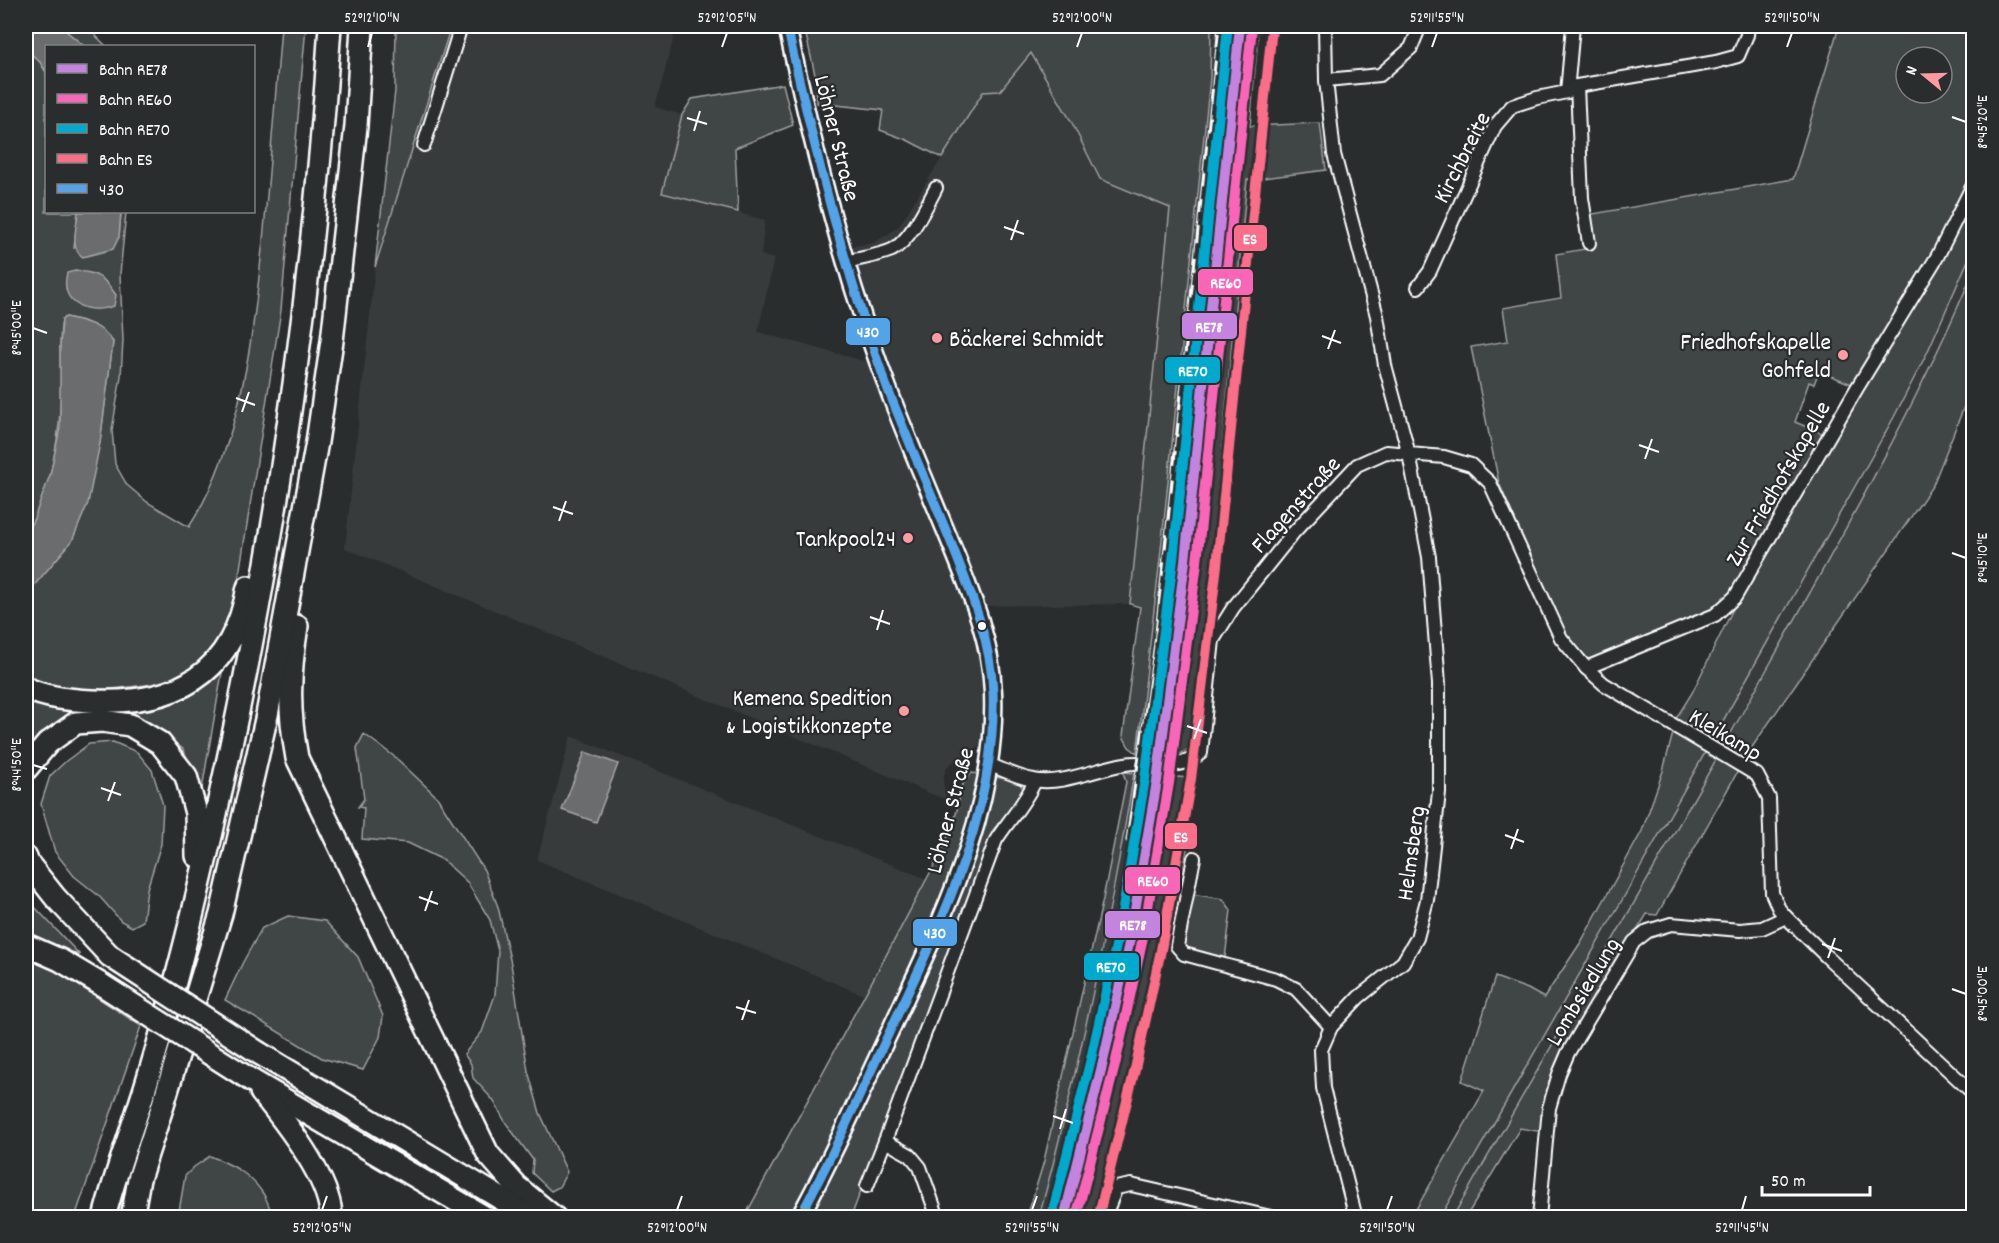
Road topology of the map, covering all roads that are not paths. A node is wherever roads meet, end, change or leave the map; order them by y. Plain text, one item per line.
1 (330, 26) edge
2 (362, 26) edge
3 (461, 26) edge
4 (787, 26) edge
5 (1325, 26) edge
6 (1420, 26) edge
7 (1573, 26) edge
8 (1748, 26) edge
9 (1326, 80) junction
10 (1572, 89) junction
11 (424, 145) dead end
12 (1974, 183) edge
13 (936, 188) dead end
14 (1588, 243) dead end
15 (846, 262) junction
16 (1418, 287) dead end
17 (317, 442) junction
18 (286, 445) junction
19 (1409, 454) junction
20 (1586, 668) junction
21 (26, 688) edge
22 (990, 765) junction
23 (26, 769) edge
24 (1035, 781) junction
25 (26, 858) edge
26 (1194, 858) dead end
27 (26, 881) edge
28 (192, 913) junction
29 (1786, 917) junction
30 (26, 945) edge
31 (110, 956) junction
32 (1331, 1027) junction
33 (251, 1080) junction
34 (1974, 1094) edge
35 (161, 1111) junction
36 (885, 1142) junction
37 (867, 1186) dead end
38 (104, 1218) edge
39 (132, 1218) edge
40 (148, 1218) edge
41 (331, 1218) edge
42 (486, 1218) edge
43 (533, 1218) edge
44 (555, 1218) edge
45 (799, 1218) edge
46 (938, 1218) edge
47 (1104, 1218) edge
48 (1275, 1218) edge
49 (1356, 1218) edge
50 (1539, 1218) edge

1 - 18 highway
2 - 17 highway
3 - 11 street
4 - 15 main road, Löhner Straße
5 - 9 street
6 - 9 street
7 - 10 street
8 - 10 street, Kirchbreite
9 - 19 street
10 - 14 street
10 - 16 street, Kirchbreite
12 - 20 street, Zur Friedhofskapelle
13 - 15 street
15 - 22 main road, Löhner Straße
17 - 35 highway
17 - 44 highway
18 - 21 highway
18 - 28 highway
19 - 20 street, Kleikamp
19 - 24 street, Flagenstraße
19 - 32 street, Helmsberg
20 - 29 street, Kleikamp
22 - 24 street, Flagenstraße
22 - 45 main road, Löhner Straße
23 - 28 highway
24 - 36 street
25 - 31 highway
26 - 32 street
27 - 31 highway
28 - 38 highway
29 - 34 street, Kleikamp
29 - 50 street, Lombsiedlung
30 - 33 highway, bridge
31 - 43 highway, bridge
32 - 49 street, Helmsberg
33 - 41 highway
33 - 42 highway
35 - 39 highway
35 - 40 highway
36 - 37 street
36 - 46 street
47 - 48 street

